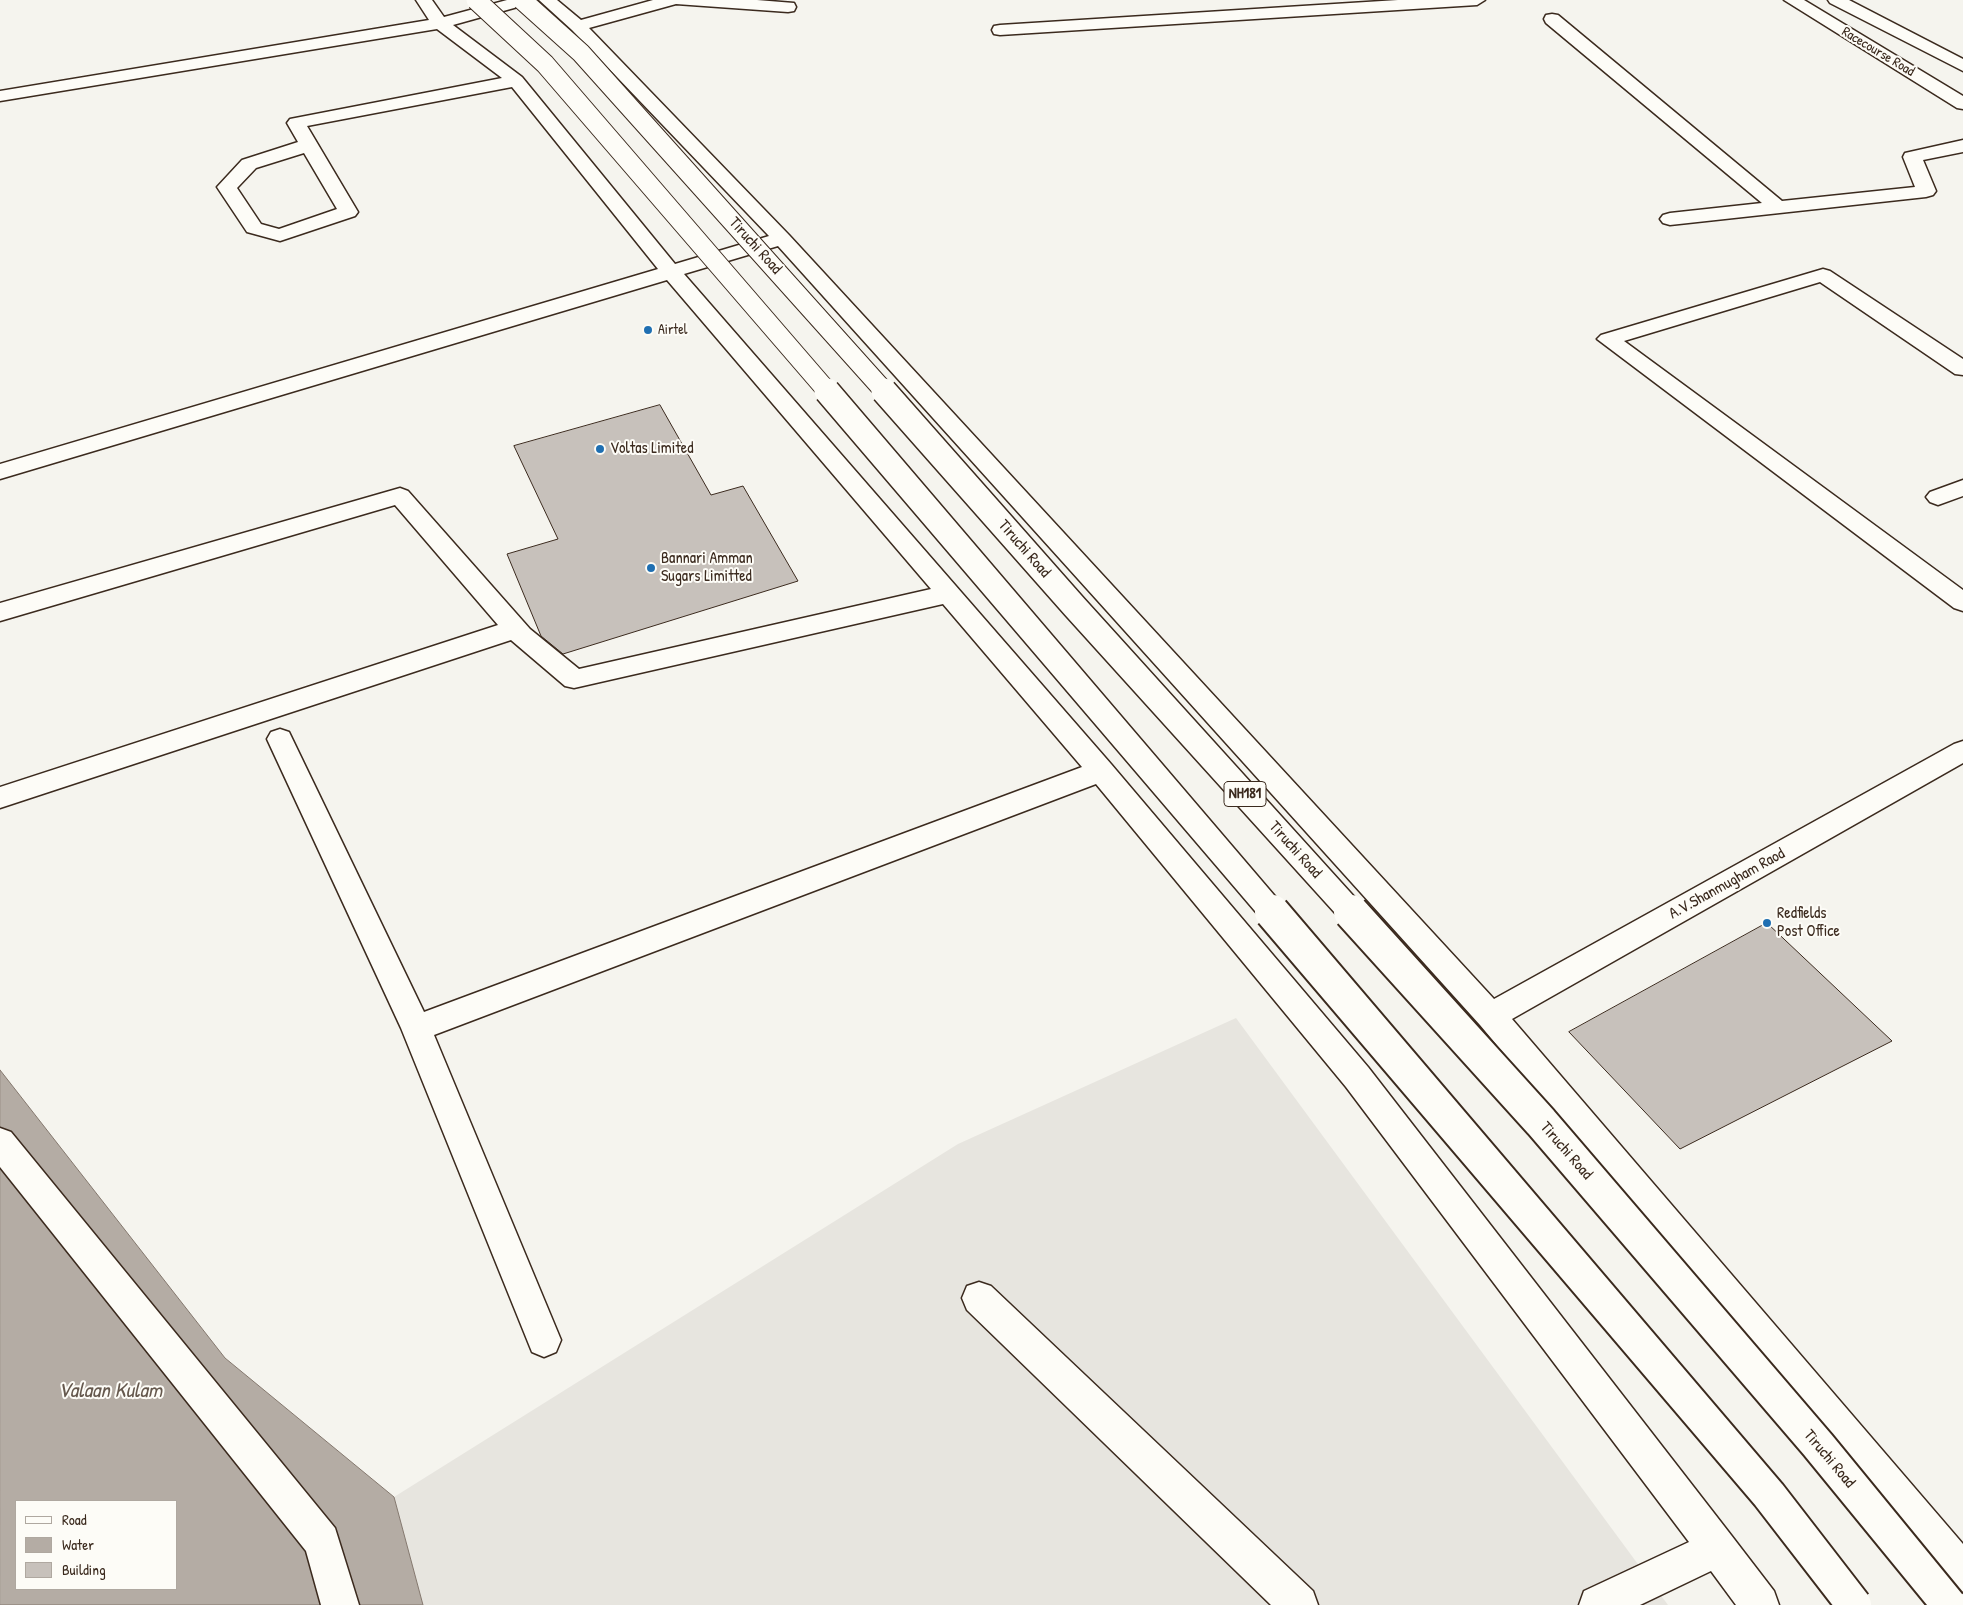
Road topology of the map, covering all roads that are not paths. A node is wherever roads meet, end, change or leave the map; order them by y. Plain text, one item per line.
1 (424, 0) edge
2 (476, 0) edge
3 (522, 0) edge
4 (526, 0) edge
5 (547, 0) edge
6 (671, 0) edge
7 (681, 0) edge
8 (1477, 0) edge
9 (1859, 0) edge
10 (1838, 1) edge
11 (1798, 4) edge
12 (788, 7) dead end
13 (1552, 19) dead end
14 (440, 23) junction
15 (578, 26) junction
16 (1000, 30) dead end
17 (1963, 66) edge
18 (516, 81) junction
19 (0, 96) edge
20 (1963, 104) edge
21 (309, 145) junction
22 (1963, 146) edge
23 (1778, 207) junction
24 (1670, 219) dead end
25 (782, 239) junction
26 (672, 273) junction
27 (1963, 369) edge
28 (0, 472) edge
29 (1963, 488) edge
30 (1938, 497) dead end
31 (948, 594) junction
32 (1960, 596) edge
33 (0, 612) edge
34 (516, 629) junction
35 (280, 739) dead end
36 (1963, 751) edge
37 (1100, 771) junction
38 (0, 798) edge
39 (1490, 1016) junction
40 (416, 1028) junction
41 (0, 1142) edge
42 (979, 1298) dead end
43 (544, 1340) dead end
44 (1718, 1548) junction
45 (1963, 1573) edge
46 (340, 1605) edge
47 (1299, 1605) edge
48 (1598, 1605) edge
49 (1760, 1605) edge
50 (1854, 1605) edge
51 (1949, 1605) edge

1 - 14 main road
2 - 50 main road, bridge
3 - 51 main road, Tiruchi Road / NH181, bridge
4 - 14 main road
5 - 15 main road
6 - 15 main road
7 - 12 main road
8 - 16 main road
9 - 10 main road
10 - 11 main road
10 - 17 main road
11 - 20 main road, Racecourse Road
13 - 23 main road
14 - 18 main road
14 - 19 main road
15 - 25 main road
18 - 21 main road
18 - 26 main road
21 - 21 main road
22 - 23 main road
23 - 24 main road
25 - 26 main road
25 - 39 main road
26 - 28 main road
26 - 31 main road
27 - 32 main road
29 - 30 main road
31 - 34 main road
31 - 37 main road
33 - 34 main road
34 - 38 main road
35 - 40 main road
36 - 39 main road, A.V.Shanmugham Raod
37 - 40 main road
37 - 44 main road
39 - 45 main road
40 - 43 main road
41 - 46 main road
42 - 47 main road
44 - 48 main road
44 - 49 main road

